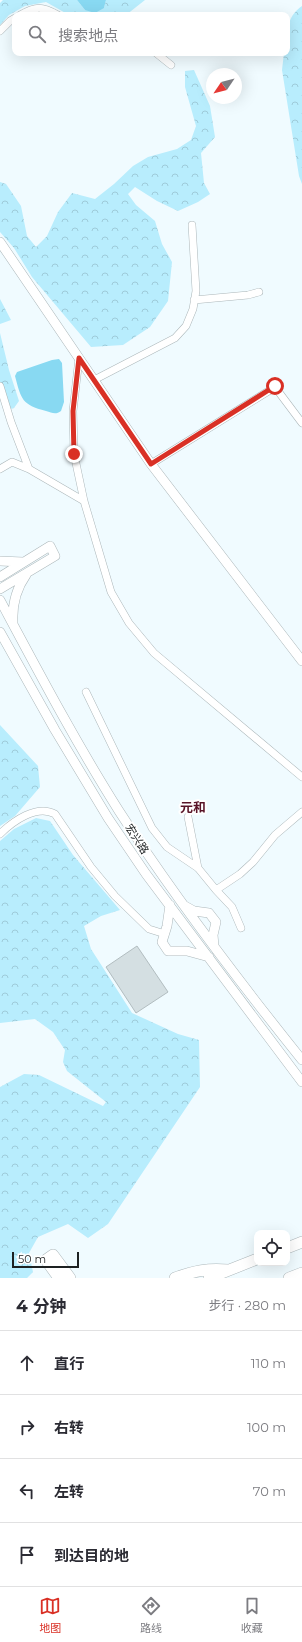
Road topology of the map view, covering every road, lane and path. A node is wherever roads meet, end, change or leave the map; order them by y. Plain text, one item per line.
1 (26, 12) edge
2 (52, 12) edge
3 (12, 20) edge
4 (0, 31) edge
5 (160, 56) edge
6 (171, 65) dead end
7 (192, 225) dead end
8 (0, 242) edge
9 (258, 292) dead end
10 (194, 300) junction
11 (79, 358) junction
12 (94, 380) junction
13 (0, 386) edge
14 (302, 423) edge
15 (151, 464) junction
16 (0, 469) edge
17 (29, 469) junction
18 (84, 501) junction
19 (0, 561) edge
20 (24, 562) junction
21 (29, 571) junction
22 (0, 577) edge
23 (0, 589) edge
24 (0, 600) edge
25 (13, 624) junction
26 (0, 632) edge
27 (301, 656) edge
28 (86, 692) dead end
29 (302, 778) edge
30 (302, 812) edge
31 (188, 817) dead end
32 (0, 834) edge
33 (198, 868) junction
34 (216, 890) junction
35 (170, 905) junction
36 (184, 906) junction
37 (241, 928) dead end
38 (165, 934) junction
39 (216, 949) junction
40 (209, 957) junction
41 (302, 1060) edge
42 (302, 1082) edge
43 (302, 1242) edge
44 (290, 1247) edge
45 (254, 1260) edge
46 (228, 1270) junction
47 (302, 1273) edge
48 (59, 1278) edge
49 (70, 1278) edge
50 (175, 1278) edge
51 (209, 1278) edge
52 (289, 1278) edge

1 - 2 street
3 - 4 street
5 - 6 street
7 - 10 street
8 - 11 street
9 - 10 street
10 - 12 street
11 - 12 street
11 - 18 street
12 - 15 street
13 - 17 street
14 - 15 street
15 - 27 street
16 - 17 street
17 - 18 street
18 - 29 street
19 - 20 street
20 - 21 street
20 - 22 street
21 - 23 street
21 - 25 street
24 - 25 street, 宏兴路
25 - 36 street, 宏兴路
26 - 35 street, 宏兴路
28 - 33 street
30 - 34 street
31 - 33 street
32 - 38 street
33 - 34 street
34 - 37 street
35 - 38 street
35 - 40 street, 宏兴路
36 - 39 street, 宏兴路
36 - 39 street
38 - 40 street
39 - 41 street, 宏兴路
40 - 42 street, 宏兴路
43 - 44 main road
45 - 46 main road
46 - 50 main road
46 - 51 main road
47 - 52 main road
48 - 49 main road

